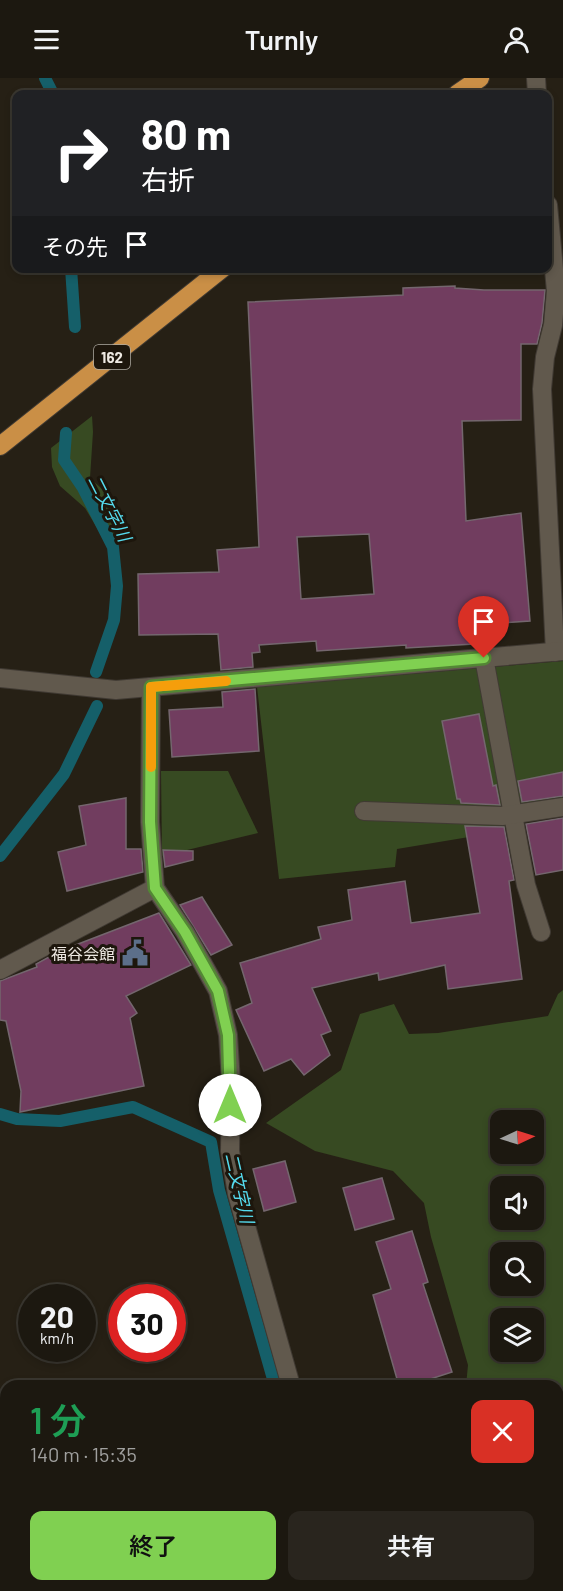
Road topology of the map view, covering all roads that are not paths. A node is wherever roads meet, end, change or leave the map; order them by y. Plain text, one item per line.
1 (480, 78) edge
2 (463, 90) edge
3 (552, 248) edge
4 (217, 273) edge
5 (0, 446) edge
6 (559, 652) edge
7 (484, 658) junction
8 (0, 678) edge
9 (151, 687) junction
10 (563, 807) edge
11 (364, 811) dead end
12 (512, 814) junction
13 (155, 888) junction
14 (541, 932) dead end
15 (0, 970) edge
16 (289, 1380) edge

1 - 2 highway
3 - 6 street
4 - 5 highway, 162
6 - 7 street
7 - 9 street
7 - 12 street
8 - 9 street
9 - 13 street
10 - 12 street
11 - 12 street
12 - 14 street
13 - 15 street
13 - 16 street

